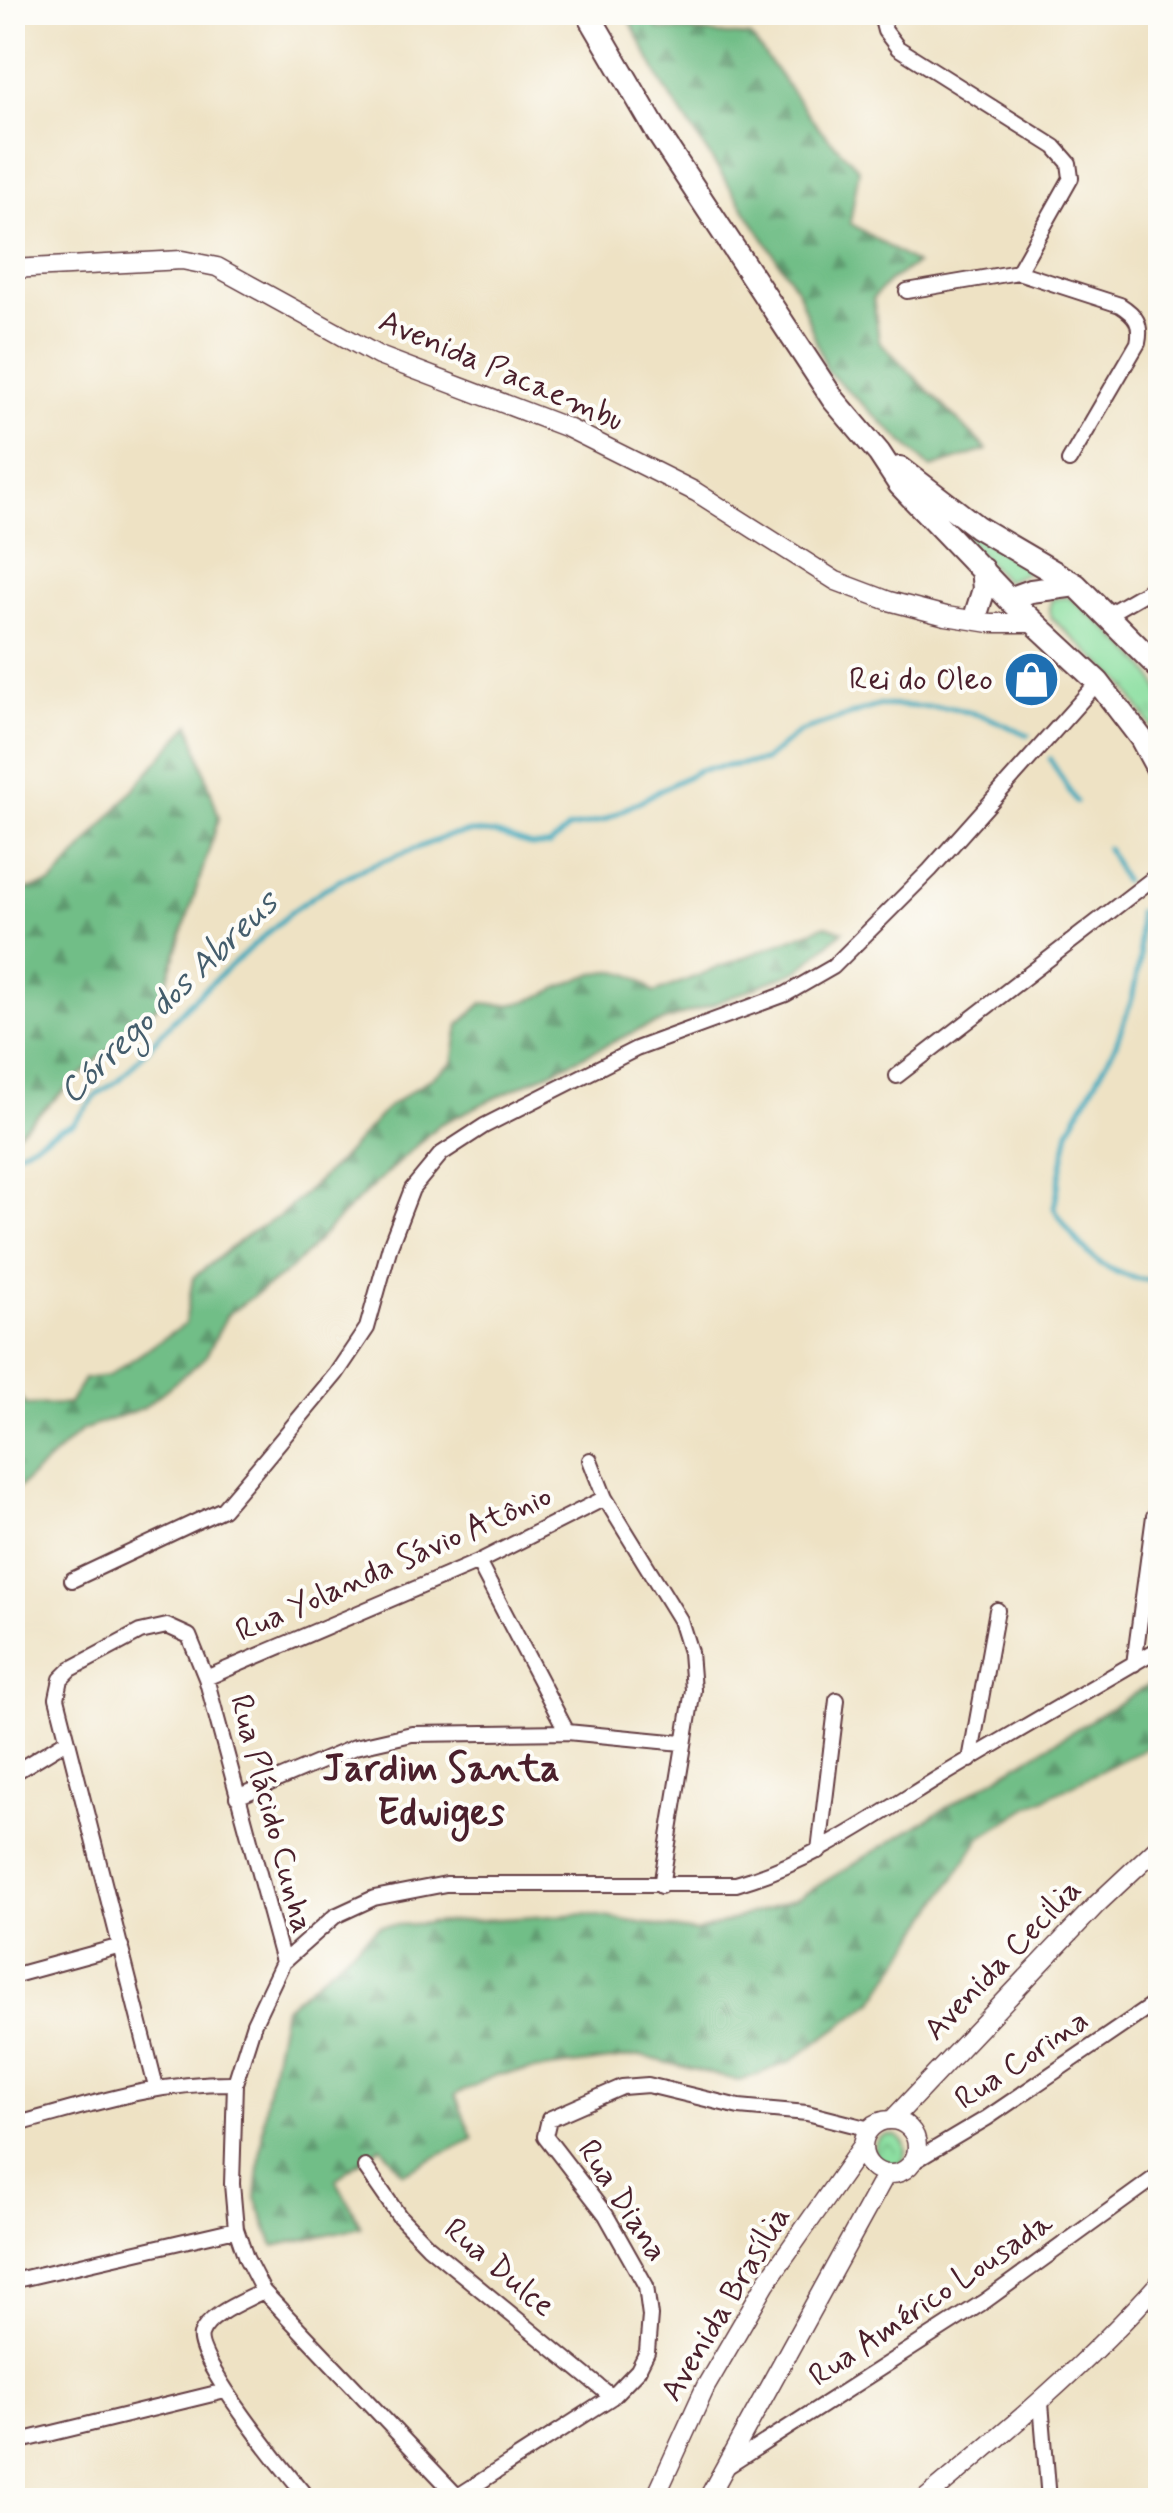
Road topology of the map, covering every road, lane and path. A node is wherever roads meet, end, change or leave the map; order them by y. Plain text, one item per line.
1 (587, 12) edge
2 (880, 12) edge
3 (12, 269) edge
4 (1018, 272) junction
5 (906, 291) dead end
6 (879, 453) junction
7 (1069, 461) dead end
8 (982, 569) junction
9 (1160, 584) edge
10 (1065, 587) junction
11 (1009, 599) junction
12 (977, 611) junction
13 (1108, 614) junction
14 (946, 616) junction
15 (1035, 623) junction
16 (1160, 669) edge
17 (1098, 682) junction
18 (1160, 773) edge
19 (1160, 873) edge
20 (897, 1076) dead end
21 (590, 1460) dead end
22 (605, 1498) junction
23 (1154, 1516) dead end
24 (478, 1562) junction
25 (72, 1580) dead end
26 (997, 1610) dead end
27 (1160, 1648) edge
28 (1134, 1664) junction
29 (206, 1678) junction
30 (837, 1700) dead end
31 (566, 1732) junction
32 (66, 1741) junction
33 (682, 1743) junction
34 (970, 1760) junction
35 (12, 1774) edge
36 (237, 1796) junction
37 (1160, 1844) edge
38 (820, 1850) junction
39 (660, 1886) junction
40 (120, 1946) junction
41 (283, 1962) junction
42 (12, 1976) edge
43 (1160, 2000) edge
44 (236, 2084) junction
45 (156, 2087) junction
46 (892, 2120) junction
47 (12, 2121) edge
48 (866, 2137) junction
49 (913, 2162) junction
50 (365, 2168) dead end
51 (886, 2174) junction
52 (1160, 2174) edge
53 (236, 2229) junction
54 (12, 2281) edge
55 (1160, 2282) edge
56 (263, 2291) junction
57 (225, 2391) junction
58 (612, 2397) junction
59 (1041, 2403) junction
60 (12, 2443) edge
61 (728, 2466) junction
62 (304, 2499) edge
63 (455, 2499) edge
64 (654, 2500) edge
65 (707, 2500) edge
66 (924, 2500) edge
67 (1049, 2500) edge

1 - 6 main road
2 - 4 street
3 - 14 street, Avenida Pacaembu
4 - 5 street
4 - 7 street
6 - 8 main road
6 - 10 main road
8 - 11 main road
8 - 12 main road
9 - 13 street
10 - 11 main road
10 - 13 main road
10 - 15 main road
11 - 12 street
11 - 15 main road
12 - 14 street
13 - 16 main road
14 - 15 street, Avenida Pacaembu
15 - 17 main road
17 - 18 main road
17 - 25 street
19 - 20 street
21 - 22 street
22 - 24 street, Rua Yolanda Sávio Atônio
22 - 33 street
23 - 28 street
24 - 29 street, Rua Yolanda Sávio Atônio
24 - 31 street
26 - 34 street
27 - 28 street
28 - 34 street
29 - 32 street, Rua Plácido Cunha
29 - 36 street, Rua Plácido Cunha
30 - 38 street
31 - 33 street
31 - 36 street
32 - 35 street
32 - 40 street
33 - 39 street
34 - 38 street
36 - 41 street, Rua Plácido Cunha
37 - 46 street, Avenida Cecilia
38 - 39 street
39 - 41 street
40 - 42 street
40 - 45 street
41 - 44 street
43 - 49 street, Rua Corina
44 - 45 street
44 - 53 street
45 - 47 street
46 - 48 street
46 - 49 street
48 - 51 street
48 - 58 street, Rua Diana
48 - 64 street, Avenida Brasília
49 - 51 street
50 - 58 street, Rua Dulce
51 - 61 street
52 - 61 street, Rua Américo Lousada
53 - 54 street
53 - 56 street
55 - 59 street
56 - 57 street
56 - 63 street
57 - 60 street
57 - 62 street
58 - 63 street
59 - 66 street
59 - 67 street
61 - 65 street

